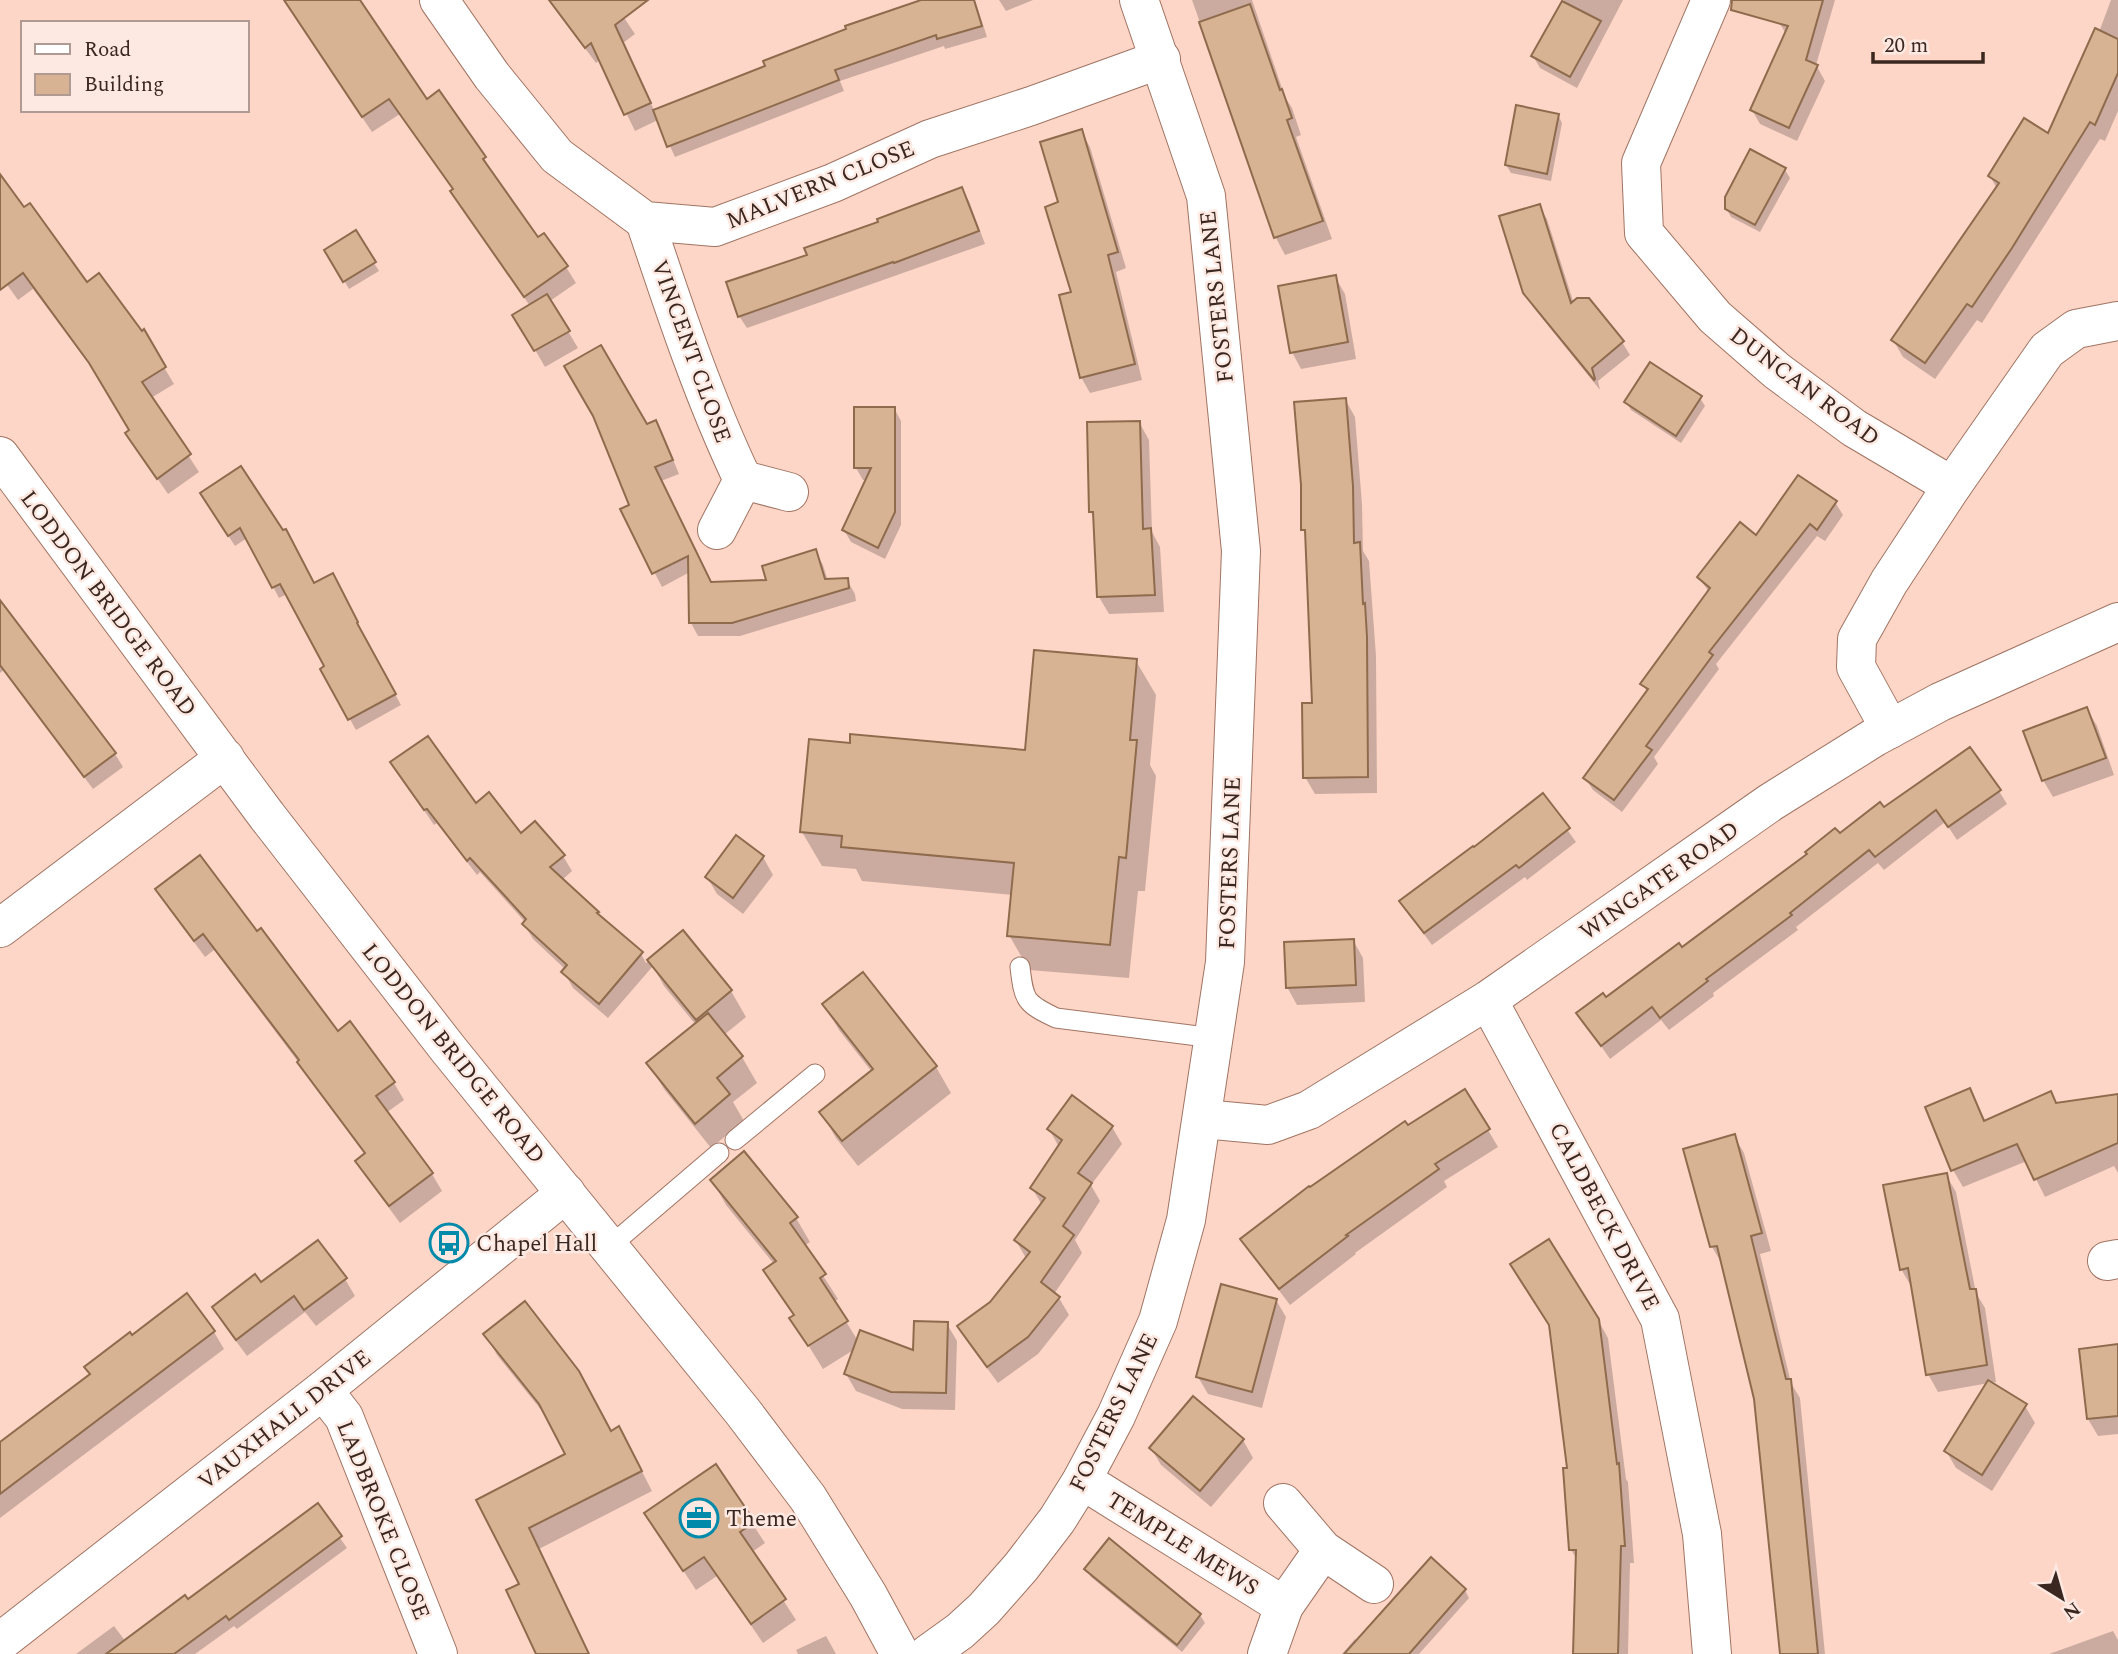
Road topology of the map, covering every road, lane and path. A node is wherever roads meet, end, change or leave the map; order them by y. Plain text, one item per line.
1 (439, 0) edge
2 (1139, 0) edge
3 (1711, 0) edge
4 (1161, 59) junction
5 (645, 221) junction
6 (2118, 321) edge
7 (0, 456) edge
8 (743, 480) junction
9 (1952, 486) junction
10 (789, 492) dead end
11 (717, 530) dead end
12 (2118, 622) edge
13 (1890, 729) junction
14 (225, 758) junction
15 (0, 928) edge
16 (1020, 967) dead end
17 (1488, 1000) junction
18 (1214, 1038) junction
19 (815, 1074) dead end
20 (1203, 1119) junction
21 (735, 1140) dead end
22 (719, 1153) dead end
23 (566, 1193) junction
24 (609, 1247) junction
25 (323, 1390) junction
26 (1082, 1480) junction
27 (1283, 1503) dead end
28 (1323, 1550) junction
29 (1374, 1584) dead end
30 (1284, 1606) junction
31 (0, 1642) edge
32 (438, 1654) edge
33 (900, 1654) edge
34 (928, 1654) edge
35 (1267, 1654) edge
36 (1712, 1654) edge

1 - 5 street
2 - 4 street, FOSTERS LANE
3 - 9 street, DUNCAN ROAD
4 - 5 street, MALVERN CLOSE
4 - 18 street, FOSTERS LANE
5 - 8 street, VINCENT CLOSE
6 - 9 street
7 - 14 street, LODDON BRIDGE ROAD
8 - 10 street
8 - 11 street
9 - 13 street
12 - 13 street, WINGATE ROAD
13 - 17 street, WINGATE ROAD
14 - 15 street
14 - 23 street, LODDON BRIDGE ROAD
16 - 18 lane
17 - 20 street, WINGATE ROAD
17 - 36 street, CALDBECK DRIVE
18 - 20 street, FOSTERS LANE
19 - 21 lane
20 - 26 street, FOSTERS LANE
22 - 24 lane
23 - 24 street, LODDON BRIDGE ROAD
23 - 25 street, VAUXHALL DRIVE
24 - 33 street, LODDON BRIDGE ROAD
25 - 31 street, VAUXHALL DRIVE
25 - 32 street, LADBROKE CLOSE
26 - 30 street, TEMPLE MEWS
26 - 34 street, FOSTERS LANE
27 - 28 street
28 - 29 street
28 - 30 street, TEMPLE MEWS
30 - 35 street, TEMPLE MEWS

